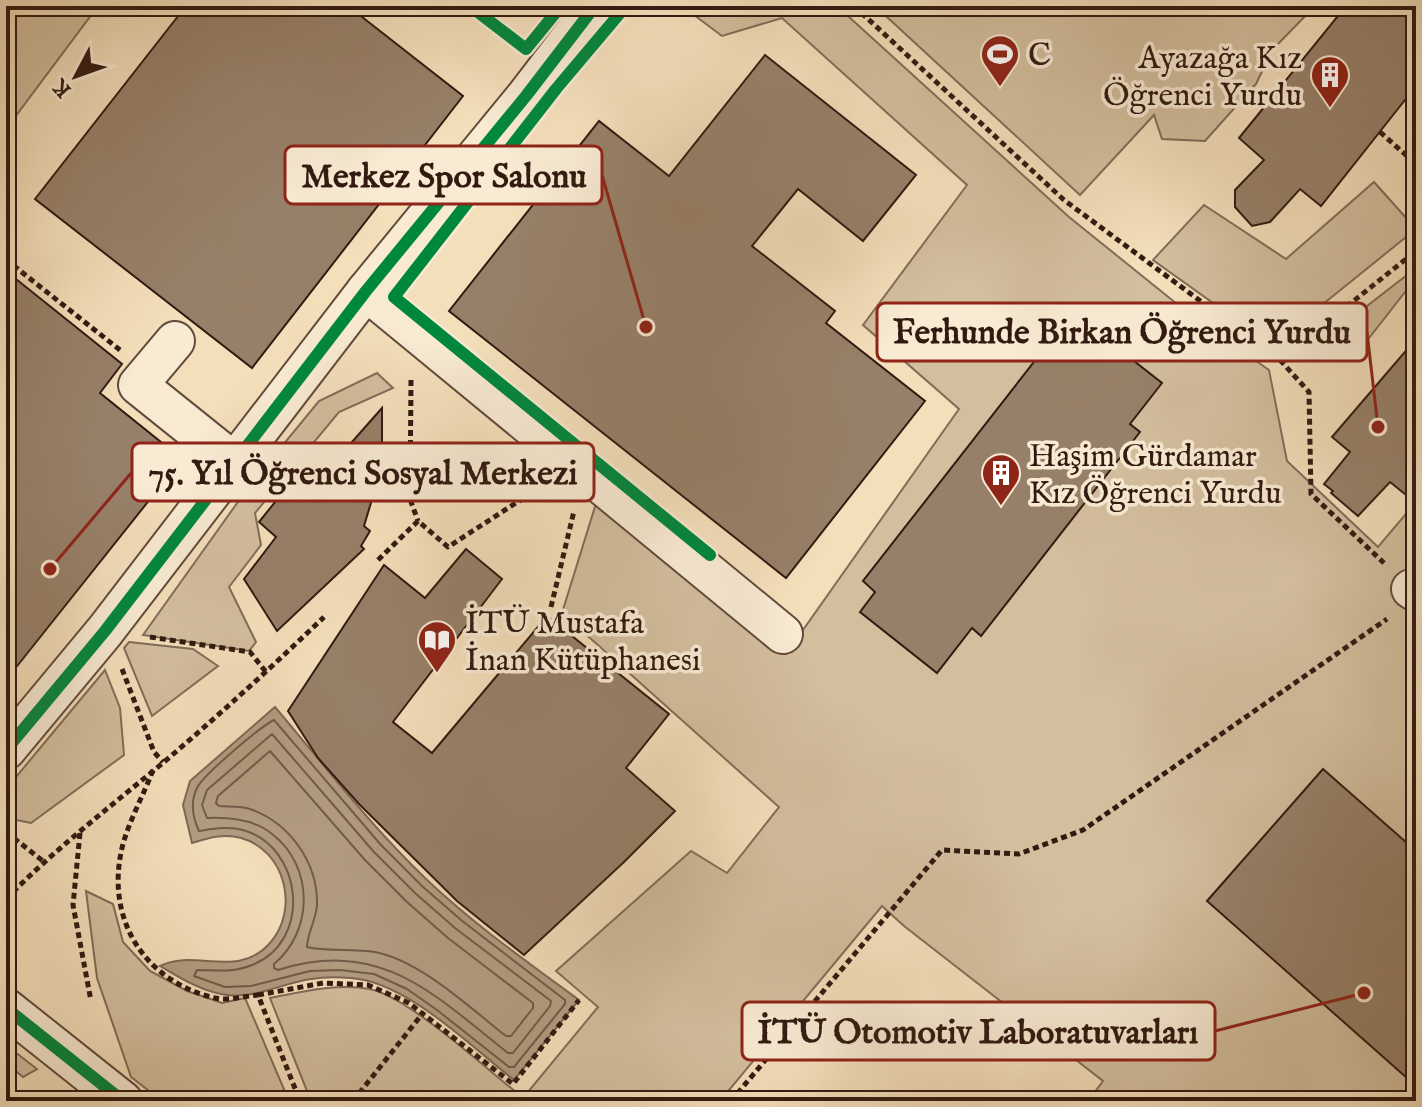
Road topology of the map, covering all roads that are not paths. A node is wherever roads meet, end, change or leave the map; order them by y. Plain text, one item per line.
1 (595, 6) edge
2 (366, 291) junction
3 (175, 341) dead end
4 (234, 462) junction
5 (783, 634) dead end
6 (6, 750) edge
7 (6, 1008) edge
8 (123, 1101) edge

1 - 2 street
2 - 4 street
2 - 5 street
3 - 4 street
4 - 6 street
7 - 8 street

